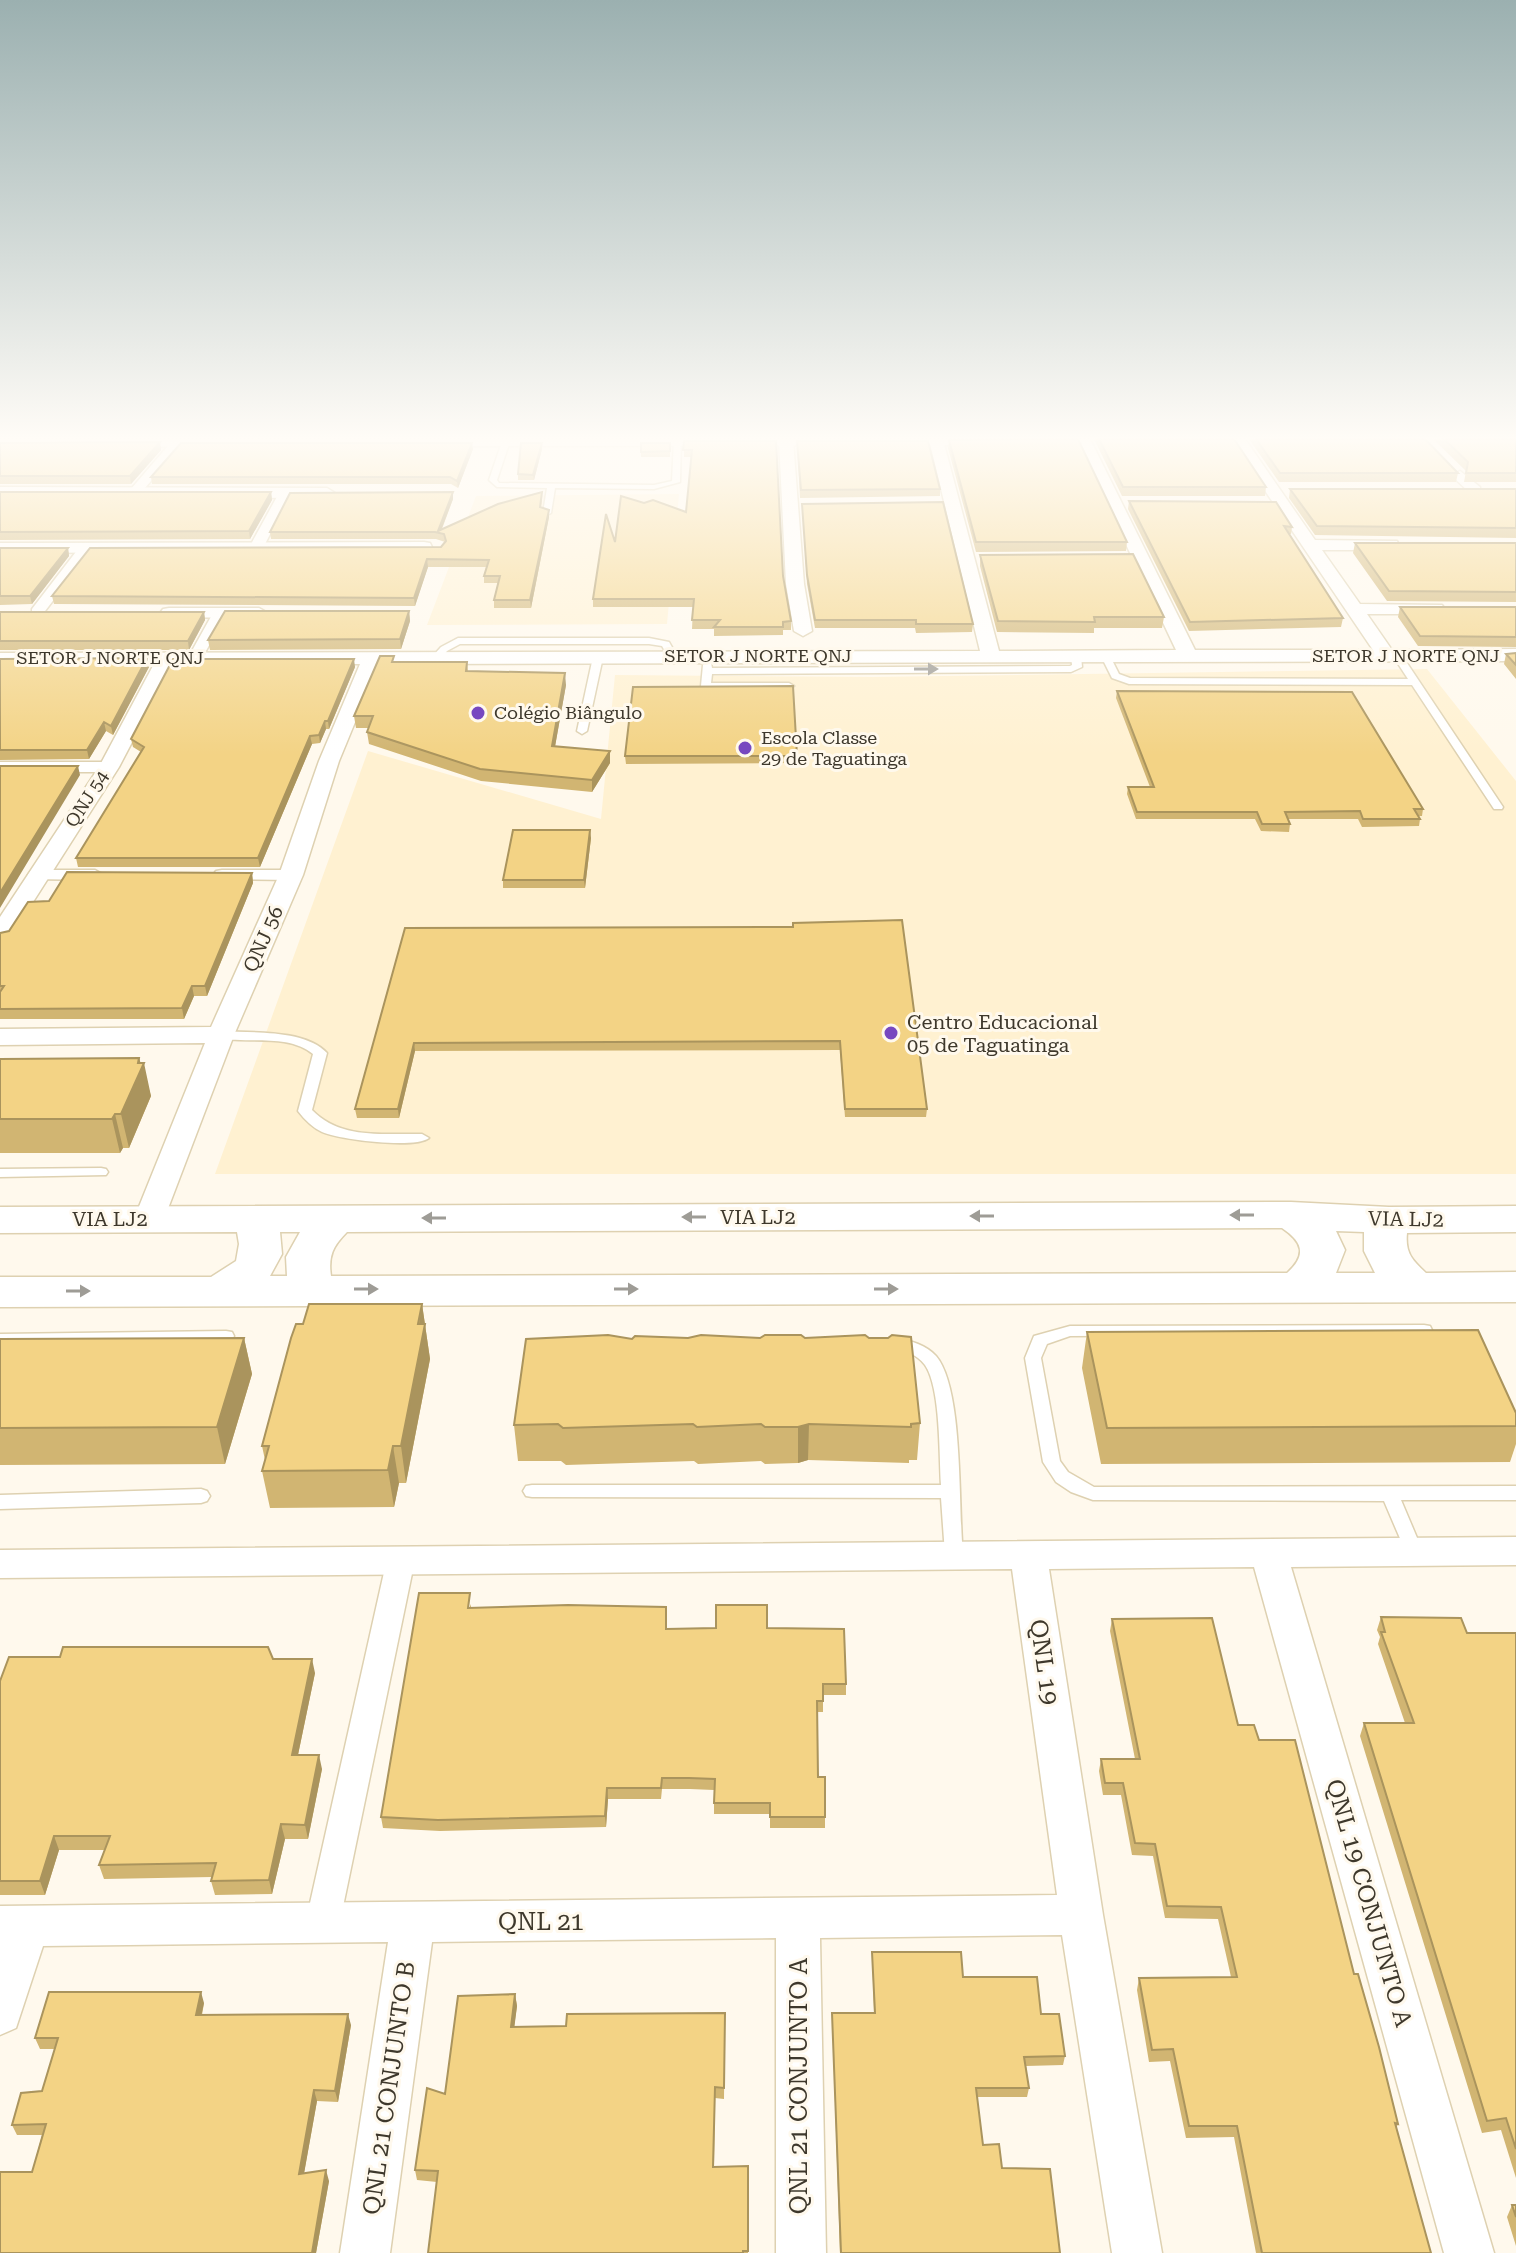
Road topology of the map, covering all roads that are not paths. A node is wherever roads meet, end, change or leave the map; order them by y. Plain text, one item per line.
1 (797, 544) edge
2 (966, 544) edge
3 (1128, 544) edge
4 (1312, 545) joint
5 (1406, 545) edge
6 (257, 546) joint
7 (87, 547) junction
8 (436, 547) edge
9 (0, 548) edge
10 (1357, 609) junction
11 (1452, 609) edge
12 (12, 612) edge
13 (37, 612) junction
14 (67, 612) edge
15 (144, 612) edge
16 (220, 613) junction
17 (283, 613) edge
18 (803, 631) dead end
19 (1516, 655) edge
20 (672, 656) junction
21 (991, 656) junction
22 (1076, 656) junction
23 (1106, 656) junction
24 (1188, 656) junction
25 (1393, 656) junction
26 (372, 657) junction
27 (437, 657) junction
28 (598, 657) junction
29 (167, 658) junction
30 (195, 658) junction
31 (0, 659) edge
32 (873, 663) junction
33 (708, 664) junction
34 (1416, 682) junction
35 (789, 686) edge
36 (582, 731) dead end
37 (0, 767) edge
38 (109, 767) junction
39 (1498, 807) dead end
40 (37, 875) junction
41 (116, 875) edge
42 (196, 875) edge
43 (291, 875) junction
44 (0, 935) edge
45 (221, 1035) junction
46 (0, 1037) edge
47 (422, 1138) dead end
48 (101, 1172) dead end
49 (0, 1173) edge
50 (1291, 1215) junction
51 (337, 1218) junction
52 (149, 1219) junction
53 (252, 1219) junction
54 (1516, 1219) edge
55 (0, 1220) edge
56 (1389, 1220) junction
57 (1516, 1287) edge
58 (1416, 1288) junction
59 (312, 1289) junction
60 (1297, 1289) junction
61 (221, 1290) junction
62 (0, 1292) edge
63 (1445, 1330) edge
64 (226, 1336) edge
65 (0, 1339) edge
66 (873, 1343) edge
67 (532, 1491) dead end
68 (949, 1492) junction
69 (1516, 1493) edge
70 (1390, 1494) junction
71 (201, 1496) dead end
72 (0, 1502) edge
73 (1516, 1551) edge
74 (1414, 1552) junction
75 (954, 1554) junction
76 (1028, 1554) junction
77 (1269, 1554) junction
78 (401, 1559) junction
79 (0, 1564) edge
80 (1081, 1915) junction
81 (798, 1920) junction
82 (323, 1921) junction
83 (413, 1923) junction
84 (14, 1926) edge
85 (0, 2013) edge
86 (365, 2253) edge
87 (801, 2253) edge
88 (1137, 2253) edge
89 (1469, 2253) edge

1 - 18 street
2 - 21 street
3 - 24 street
4 - 5 street
4 - 10 street
6 - 7 street
6 - 8 street
7 - 9 street
7 - 13 street
10 - 11 street
10 - 25 street
12 - 13 street
13 - 14 street
15 - 16 street
16 - 17 street
16 - 30 street
19 - 25 street, SETOR J NORTE QNJ
20 - 27 lane
20 - 28 street, SETOR J NORTE QNJ
20 - 33 street, SETOR J NORTE QNJ
21 - 22 street, SETOR J NORTE QNJ
21 - 32 street, SETOR J NORTE QNJ
22 - 23 street, SETOR J NORTE QNJ
32 -> 22 lane
23 - 24 street, SETOR J NORTE QNJ
23 - 34 lane
24 - 25 street, SETOR J NORTE QNJ
25 - 34 lane
26 - 27 street, SETOR J NORTE QNJ
26 - 30 street, SETOR J NORTE QNJ
26 - 43 street, QNJ 56
27 - 28 street, SETOR J NORTE QNJ
28 - 36 lane
29 - 30 street, SETOR J NORTE QNJ
29 - 31 street, SETOR J NORTE QNJ
29 - 38 street, QNJ 54
32 - 33 street, SETOR J NORTE QNJ
33 - 35 lane
34 - 39 lane
37 - 38 street
38 - 40 street, QNJ 54
40 - 41 street
40 - 44 street, QNJ 54
42 - 43 street
43 - 45 street, QNJ 56
45 - 46 street
45 - 47 lane
45 - 52 street, QNJ 56
48 - 49 lane
50 -> 51 main road, VIA LJ2
50 - 56 main road, VIA LJ2
50 - 60 main road
51 - 53 main road, VIA LJ2
51 - 59 main road
52 - 53 main road, VIA LJ2
52 - 55 main road, VIA LJ2
53 - 61 main road
54 - 56 main road, VIA LJ2
56 - 58 main road
57 - 58 main road
58 - 60 main road
59 -> 60 main road
59 - 61 main road
62 -> 61 main road
63 - 70 lane
64 - 65 lane
66 - 68 lane
67 - 68 lane
68 - 75 lane
69 - 70 lane
70 - 74 lane
71 - 72 lane
73 - 74 street
74 - 77 street
75 - 76 street
75 - 78 street
76 - 77 street
76 - 80 street, QNL 19
77 - 89 street, QNL 19 CONJUNTO A
78 - 79 street
78 - 82 street
80 - 81 street, QNL 21
80 - 88 street, QNL 19
81 - 83 street, QNL 21
81 - 87 street, QNL 21 CONJUNTO A
82 - 83 street, QNL 21
82 - 84 street, QNL 21
83 - 86 street, QNL 21 CONJUNTO B
84 - 85 street

